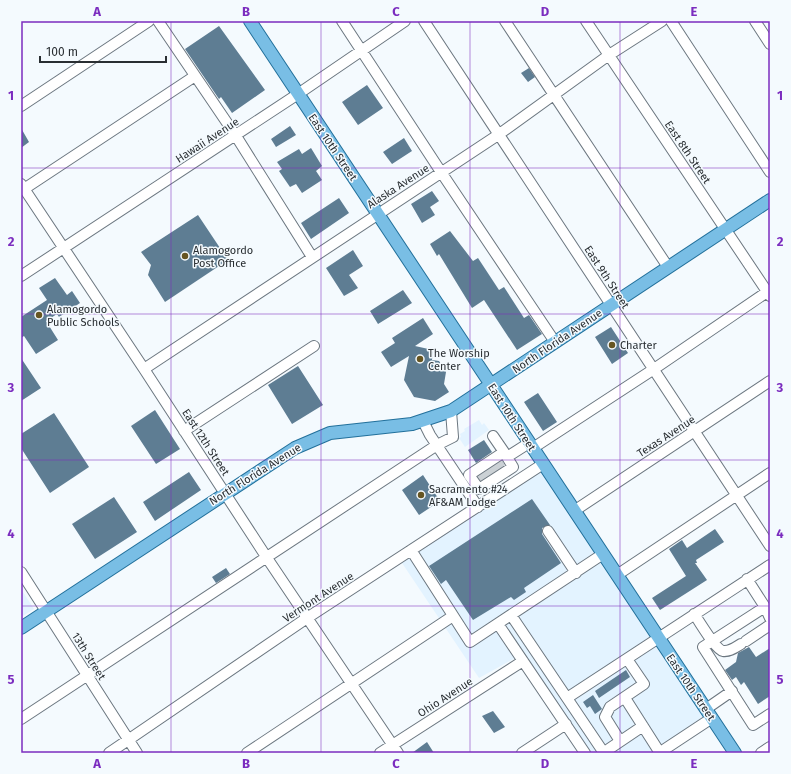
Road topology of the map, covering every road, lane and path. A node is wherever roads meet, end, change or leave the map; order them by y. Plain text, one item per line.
1 (149, 21) edge
2 (158, 21) edge
3 (250, 21) edge
4 (342, 21) edge
5 (405, 21) edge
6 (424, 21) edge
7 (505, 21) edge
8 (586, 21) edge
9 (662, 21) edge
10 (671, 21) edge
11 (755, 21) edge
12 (770, 44) edge
13 (362, 51) junction
14 (609, 56) junction
15 (195, 76) junction
16 (298, 94) junction
17 (555, 94) junction
18 (21, 106) edge
19 (498, 134) junction
20 (236, 136) junction
21 (441, 172) junction
22 (770, 172) edge
23 (23, 186) edge
24 (770, 200) edge
25 (378, 214) junction
26 (725, 230) junction
27 (64, 249) junction
28 (312, 257) junction
29 (668, 267) junction
30 (21, 276) edge
31 (769, 292) edge
32 (611, 305) junction
33 (555, 342) junction
34 (314, 346) dead end
35 (144, 368) junction
36 (654, 370) junction
37 (770, 380) edge
38 (491, 385) junction
39 (451, 410) junction
40 (423, 420) junction
41 (184, 431) junction
42 (695, 432) junction
43 (493, 436) dead end
44 (437, 445) junction
45 (531, 445) junction
46 (506, 455) junction
47 (543, 464) junction
48 (770, 473) edge
49 (487, 474) junction
50 (516, 482) junction
51 (224, 493) junction
52 (470, 495) junction
53 (736, 495) junction
54 (490, 499) junction
55 (478, 507) junction
56 (574, 511) junction
57 (548, 531) dead end
58 (770, 546) edge
59 (411, 550) junction
60 (603, 554) junction
61 (267, 558) junction
62 (770, 565) edge
63 (21, 572) edge
64 (576, 573) junction
65 (617, 575) junction
66 (748, 579) junction
67 (765, 606) junction
68 (47, 611) junction
69 (694, 614) junction
70 (511, 615) junction
71 (453, 616) junction
72 (307, 618) junction
73 (770, 618) edge
74 (498, 624) junction
75 (770, 625) edge
76 (21, 628) edge
77 (658, 638) junction
78 (713, 641) junction
79 (627, 659) junction
80 (523, 661) junction
81 (87, 675) junction
82 (352, 684) junction
83 (732, 691) junction
84 (567, 698) junction
85 (625, 698) junction
86 (709, 713) junction
87 (770, 714) edge
88 (21, 719) edge
89 (566, 724) junction
90 (643, 726) junction
91 (128, 740) junction
92 (620, 741) junction
93 (770, 747) edge
94 (396, 749) edge
95 (109, 753) edge
96 (137, 753) edge
97 (247, 753) edge
98 (380, 753) edge
99 (522, 753) edge
100 (585, 753) edge
101 (603, 753) edge
102 (659, 753) edge
103 (735, 753) edge
104 (761, 753) edge

1 - 18 street
2 - 15 street
3 - 16 main road, East 10th Street
4 - 13 street
5 - 13 street, Hawaii Avenue
6 - 19 street, East 9th Street
7 - 17 street
8 - 14 street, East 8th Street
9 - 14 street, Alaska Avenue
10 - 22 street
11 - 12 street
13 - 16 street, Hawaii Avenue
13 - 21 street
14 - 17 street, Alaska Avenue
14 - 26 street, East 8th Street
15 - 20 street
15 - 23 street
16 - 20 street, Hawaii Avenue
16 - 25 main road, East 10th Street
17 - 19 street, Alaska Avenue
17 - 29 street
19 - 21 street, Alaska Avenue
19 - 32 street, East 9th Street
20 - 27 street, Hawaii Avenue
20 - 28 street
21 - 25 street, Alaska Avenue
21 - 33 street
23 - 27 street, East 12th Street
24 - 26 main road, North Florida Avenue
25 - 28 street, Alaska Avenue
25 - 38 main road, East 10th Street
26 - 29 main road, North Florida Avenue
26 - 31 street, East 8th Street
27 - 30 street, Hawaii Avenue
27 - 35 street, East 12th Street
28 - 35 street, Alaska Avenue
29 - 32 main road, North Florida Avenue
31 - 36 street
32 - 33 main road, North Florida Avenue
32 - 36 street, East 9th Street
33 - 38 main road, North Florida Avenue
34 - 41 street
35 - 41 street, East 12th Street
36 - 42 street, East 9th Street
36 - 45 street
37 - 42 street, Texas Avenue
38 - 39 main road, North Florida Avenue
38 - 45 main road, East 10th Street
39 - 40 main road, North Florida Avenue
39 - 44 street
40 - 44 street
40 - 51 main road, North Florida Avenue
41 - 51 street, East 12th Street
42 - 53 street, East 9th Street
42 - 56 street, Texas Avenue
43 - 46 street
44 - 49 street
44 - 61 street
45 - 46 street
45 - 47 main road, East 10th Street
46 - 49 street
46 - 49 street
47 - 50 street, Vermont Avenue
47 - 56 main road, East 10th Street
48 - 53 street
49 - 50 street
49 - 52 street
49 - 52 street
49 - 54 street
50 - 54 street, Vermont Avenue
51 - 61 street, East 12th Street
51 - 68 main road, North Florida Avenue
52 - 55 street
53 - 58 street, East 9th Street
53 - 65 street
54 - 55 street, Vermont Avenue
55 - 59 street, Vermont Avenue
56 - 60 main road, East 10th Street
57 - 64 street
59 - 71 street
59 - 72 street, Vermont Avenue
60 - 64 street
60 - 65 main road, East 10th Street
61 - 72 street, East 12th Street
61 - 81 street
62 - 66 street
63 - 68 street, 13th Street
64 - 70 street
65 - 77 main road, East 10th Street
66 - 67 street
66 - 69 street
67 - 73 street
67 - 78 street
68 - 76 main road, North Florida Avenue
68 - 81 street, 13th Street
69 - 77 street
69 - 78 street
70 - 74 street
70 - 84 street
71 - 74 street
71 - 82 street
72 - 82 street, East 12th Street
72 - 91 street, Vermont Avenue
74 - 80 street
75 - 78 street
77 - 79 street
77 - 86 main road, East 10th Street
78 - 83 street
79 - 84 street
79 - 85 street
80 - 89 street
80 - 94 street, Ohio Avenue
81 - 88 street
81 - 91 street, 13th Street
82 - 94 street, East 12th Street
82 - 97 street
83 - 86 street
83 - 87 street
84 - 101 street
85 - 90 street
85 - 92 street
86 - 102 street
86 - 103 main road, East 10th Street
89 - 99 street
89 - 100 street
90 - 92 street
90 - 102 street
91 - 95 street, Vermont Avenue
91 - 96 street, 13th Street
92 - 101 street
93 - 104 street
94 - 98 street, Ohio Avenue

